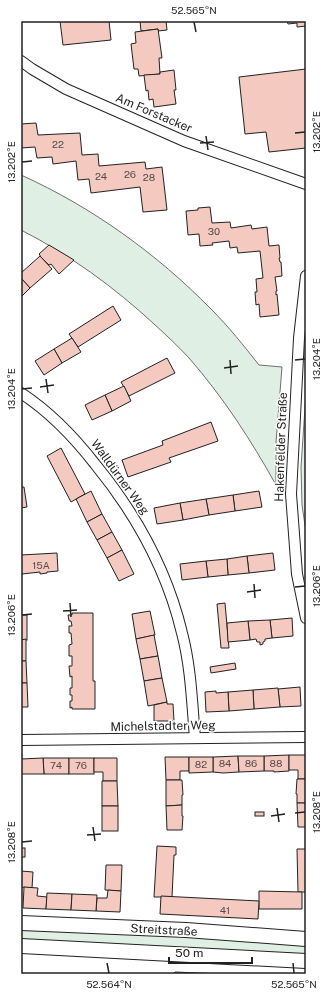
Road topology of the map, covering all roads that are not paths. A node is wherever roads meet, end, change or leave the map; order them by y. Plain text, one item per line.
1 (21, 61) edge
2 (306, 184) edge
3 (306, 276) edge
4 (21, 393) edge
5 (306, 618) edge
6 (195, 738) junction
7 (306, 738) edge
8 (21, 740) edge
9 (21, 923) edge
10 (306, 939) edge
11 (21, 946) edge
12 (306, 961) edge

1 - 2 street, Am Forstacker
3 - 5 street, Hakenfelder Straße
4 - 6 street, Walldürner Weg
6 - 7 street, Michelstadter Weg
6 - 8 street, Michelstadter Weg
9 - 10 main road, Streitstraße
11 - 12 main road, Streitstraße

